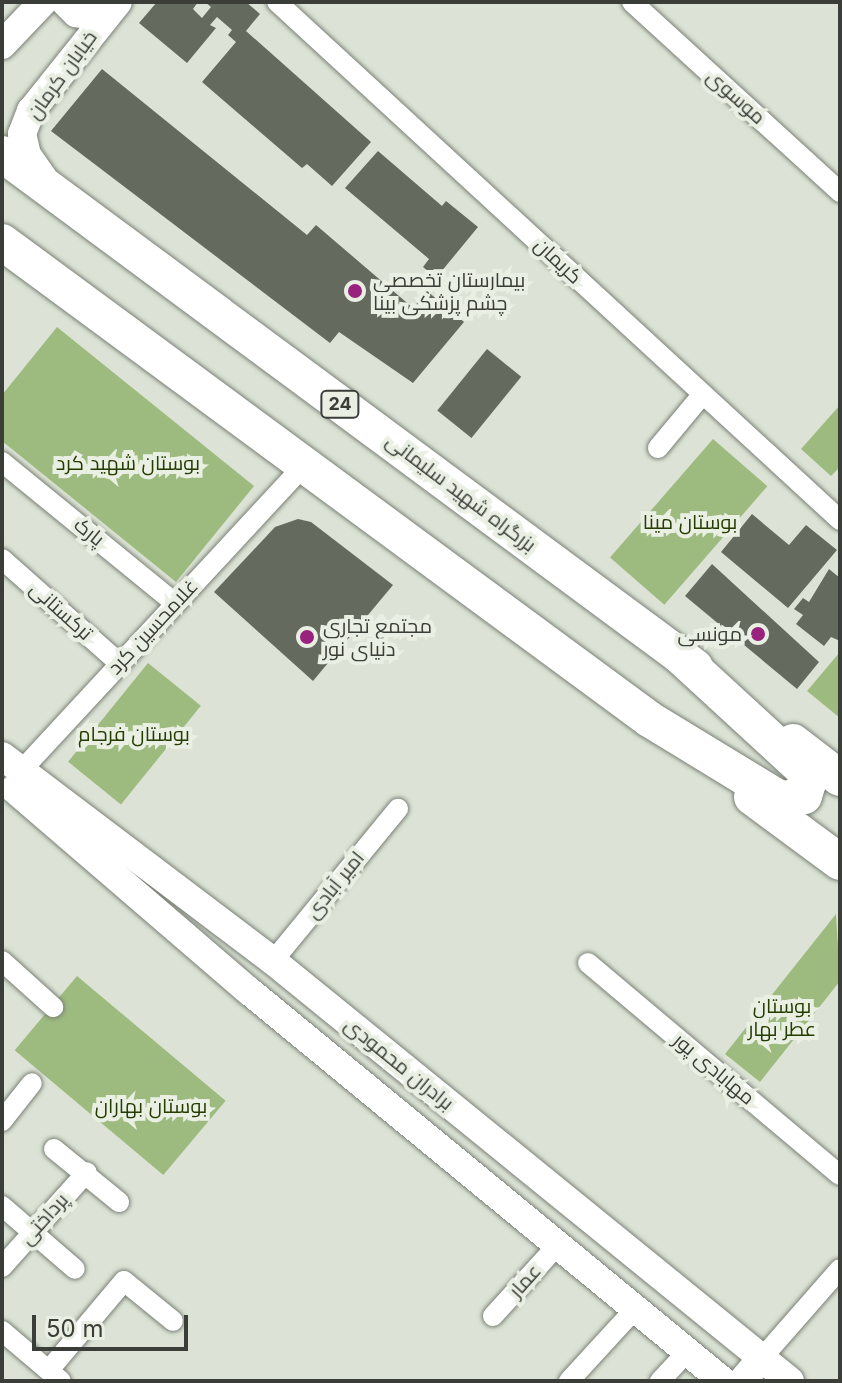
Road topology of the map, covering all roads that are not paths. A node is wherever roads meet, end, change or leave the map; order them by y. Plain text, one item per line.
1 (43, 2) edge
2 (65, 2) edge
3 (277, 2) edge
4 (632, 2) edge
5 (117, 3) edge
6 (2, 45) edge
7 (2, 154) edge
8 (54, 192) junction
9 (840, 192) edge
10 (2, 242) edge
11 (703, 394) junction
12 (658, 448) dead end
13 (2, 462) edge
14 (305, 464) junction
15 (840, 520) edge
16 (2, 559) edge
17 (175, 603) junction
18 (678, 654) junction
19 (119, 663) junction
20 (649, 719) junction
21 (7, 776) edge
22 (840, 778) edge
23 (398, 809) dead end
24 (840, 862) edge
25 (2, 961) edge
26 (273, 961) junction
27 (588, 963) dead end
28 (53, 1007) dead end
29 (32, 1083) dead end
30 (2, 1121) edge
31 (54, 1149) dead end
32 (87, 1172) junction
33 (840, 1175) edge
34 (119, 1202) dead end
35 (2, 1206) edge
36 (32, 1233) junction
37 (557, 1246) junction
38 (2, 1267) edge
39 (75, 1269) dead end
40 (840, 1269) edge
41 (634, 1310) junction
42 (493, 1316) dead end
43 (173, 1321) dead end
44 (2, 1331) edge
45 (686, 1353) junction
46 (762, 1358) junction
47 (55, 1376) edge
48 (569, 1381) edge
49 (660, 1381) edge
50 (723, 1381) edge
51 (742, 1381) edge
52 (790, 1381) edge

1 - 6 main road
2 - 5 main road
3 - 11 street, کریمان
4 - 9 street, موسوی
5 - 8 main road, خیابان کرمان
7 - 8 highway, بزرگراه شهید سلیمانی / 24
8 - 18 highway, بزرگراه شهید سلیمانی / 24
10 - 14 highway
11 - 12 street
11 - 15 street, کریمان
13 - 17 street, پارک
14 - 17 street, غلامحسین کرد
14 - 20 highway
16 - 19 street, ترکستانی
17 - 19 street, غلامحسین کرد
18 - 20 highway
18 - 22 highway, بزرگراه شهید سلیمانی / 24
19 - 21 street, غلامحسین کرد
20 - 24 highway
21 - 26 main road, برادران محمودی
21 - 37 main road, برادران محمودی
23 - 26 street, امیر آبادی
25 - 28 street
26 - 46 main road, برادران محمودی
27 - 33 street, مهابادی پور
29 - 30 street
31 - 32 street
32 - 34 street
32 - 36 street, پرداختی
35 - 36 street
36 - 38 street, پرداختی
36 - 39 street
37 - 41 main road, برادران محمودی
37 - 42 street, عمار
40 - 46 street
41 - 45 main road, برادران محمودی
41 - 48 street
43 - 47 street
44 - 47 street
45 - 49 street
45 - 50 main road, برادران محمودی
46 - 51 main road
46 - 52 main road, برادران محمودی

